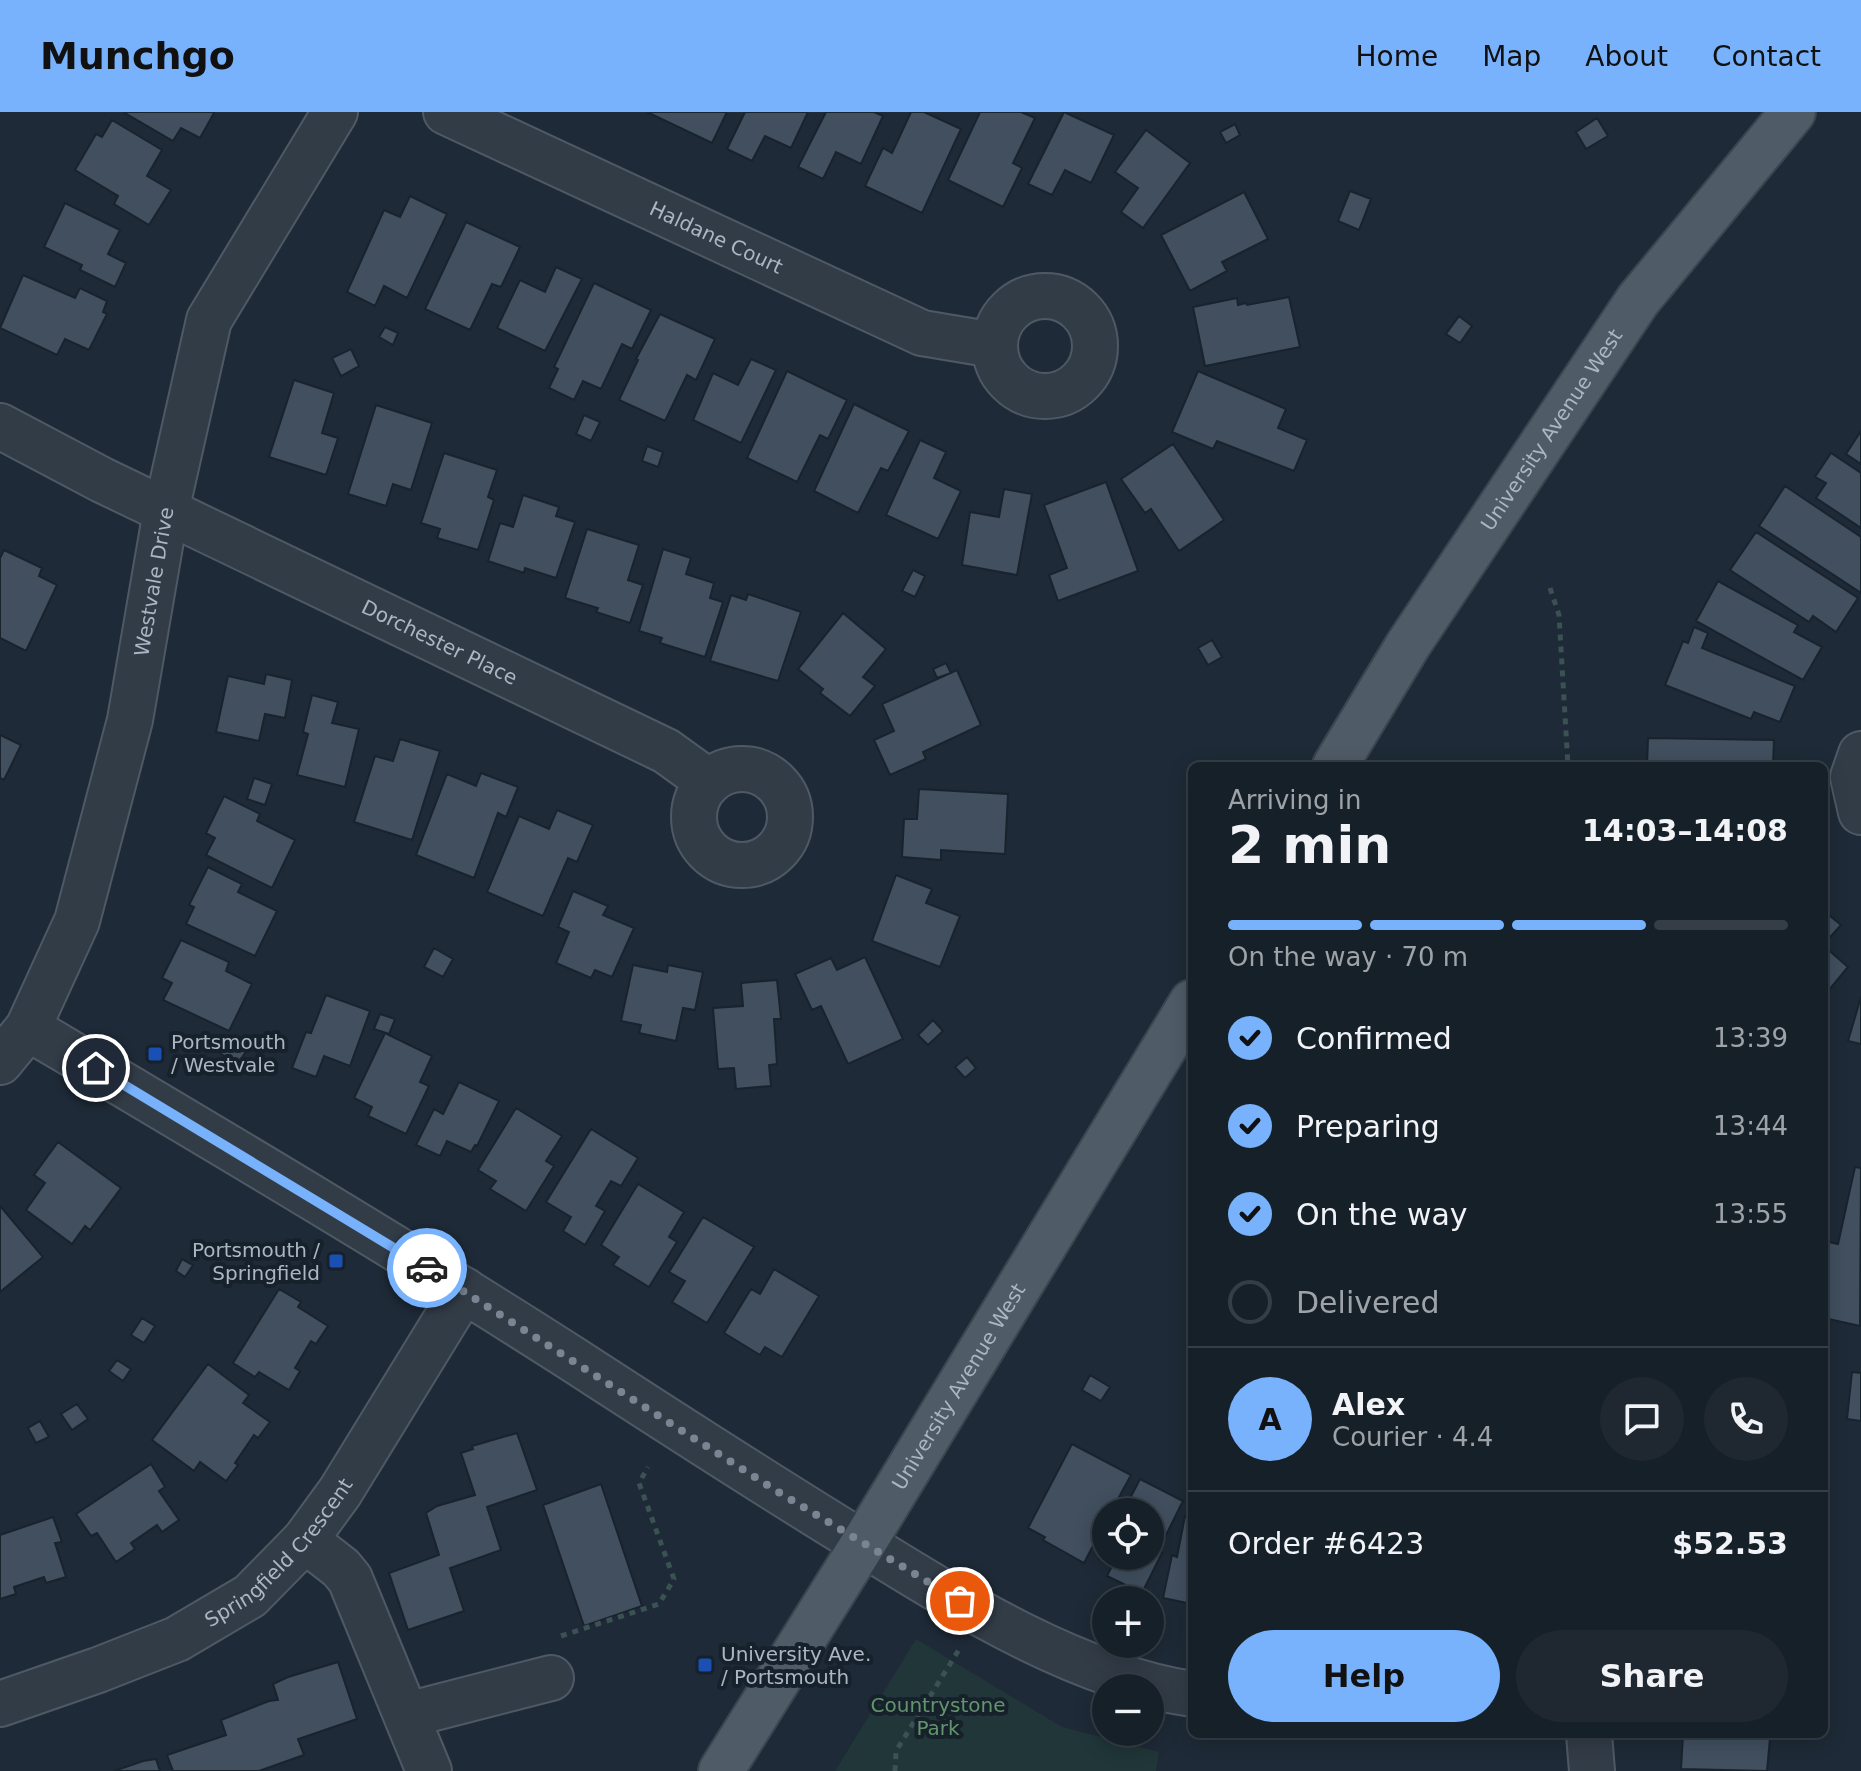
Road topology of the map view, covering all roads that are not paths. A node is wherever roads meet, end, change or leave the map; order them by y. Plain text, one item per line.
1 (335, 112) edge
2 (446, 112) edge
3 (1793, 112) edge
4 (994, 345) dead end
5 (0, 426) edge
6 (166, 511) junction
7 (1861, 754) edge
8 (1337, 762) edge
9 (709, 782) dead end
10 (1861, 812) edge
11 (1188, 1009) edge
12 (28, 1028) junction
13 (0, 1062) edge
14 (464, 1290) junction
15 (305, 1540) junction
16 (863, 1544) junction
17 (552, 1659) road end
18 (1188, 1693) edge
19 (0, 1704) edge
20 (407, 1715) junction
21 (1589, 1738) edge
22 (429, 1771) edge
23 (721, 1771) edge
24 (1592, 1771) edge

1 - 6 street, Westvale Drive
2 - 4 street, Haldane Court
3 - 8 main road, University Avenue West
5 - 6 street, Dorchester Place
6 - 9 street, Dorchester Place
6 - 12 street, Westvale Drive
7 - 10 street
11 - 16 main road, University Avenue West
12 - 13 street, Westvale Drive
12 - 14 street
14 - 15 street, Springfield Crescent
14 - 16 street
15 - 19 street, Springfield Crescent
15 - 20 street
16 - 18 street
16 - 23 main road, University Avenue West
17 - 20 street
20 - 22 street
21 - 24 street

